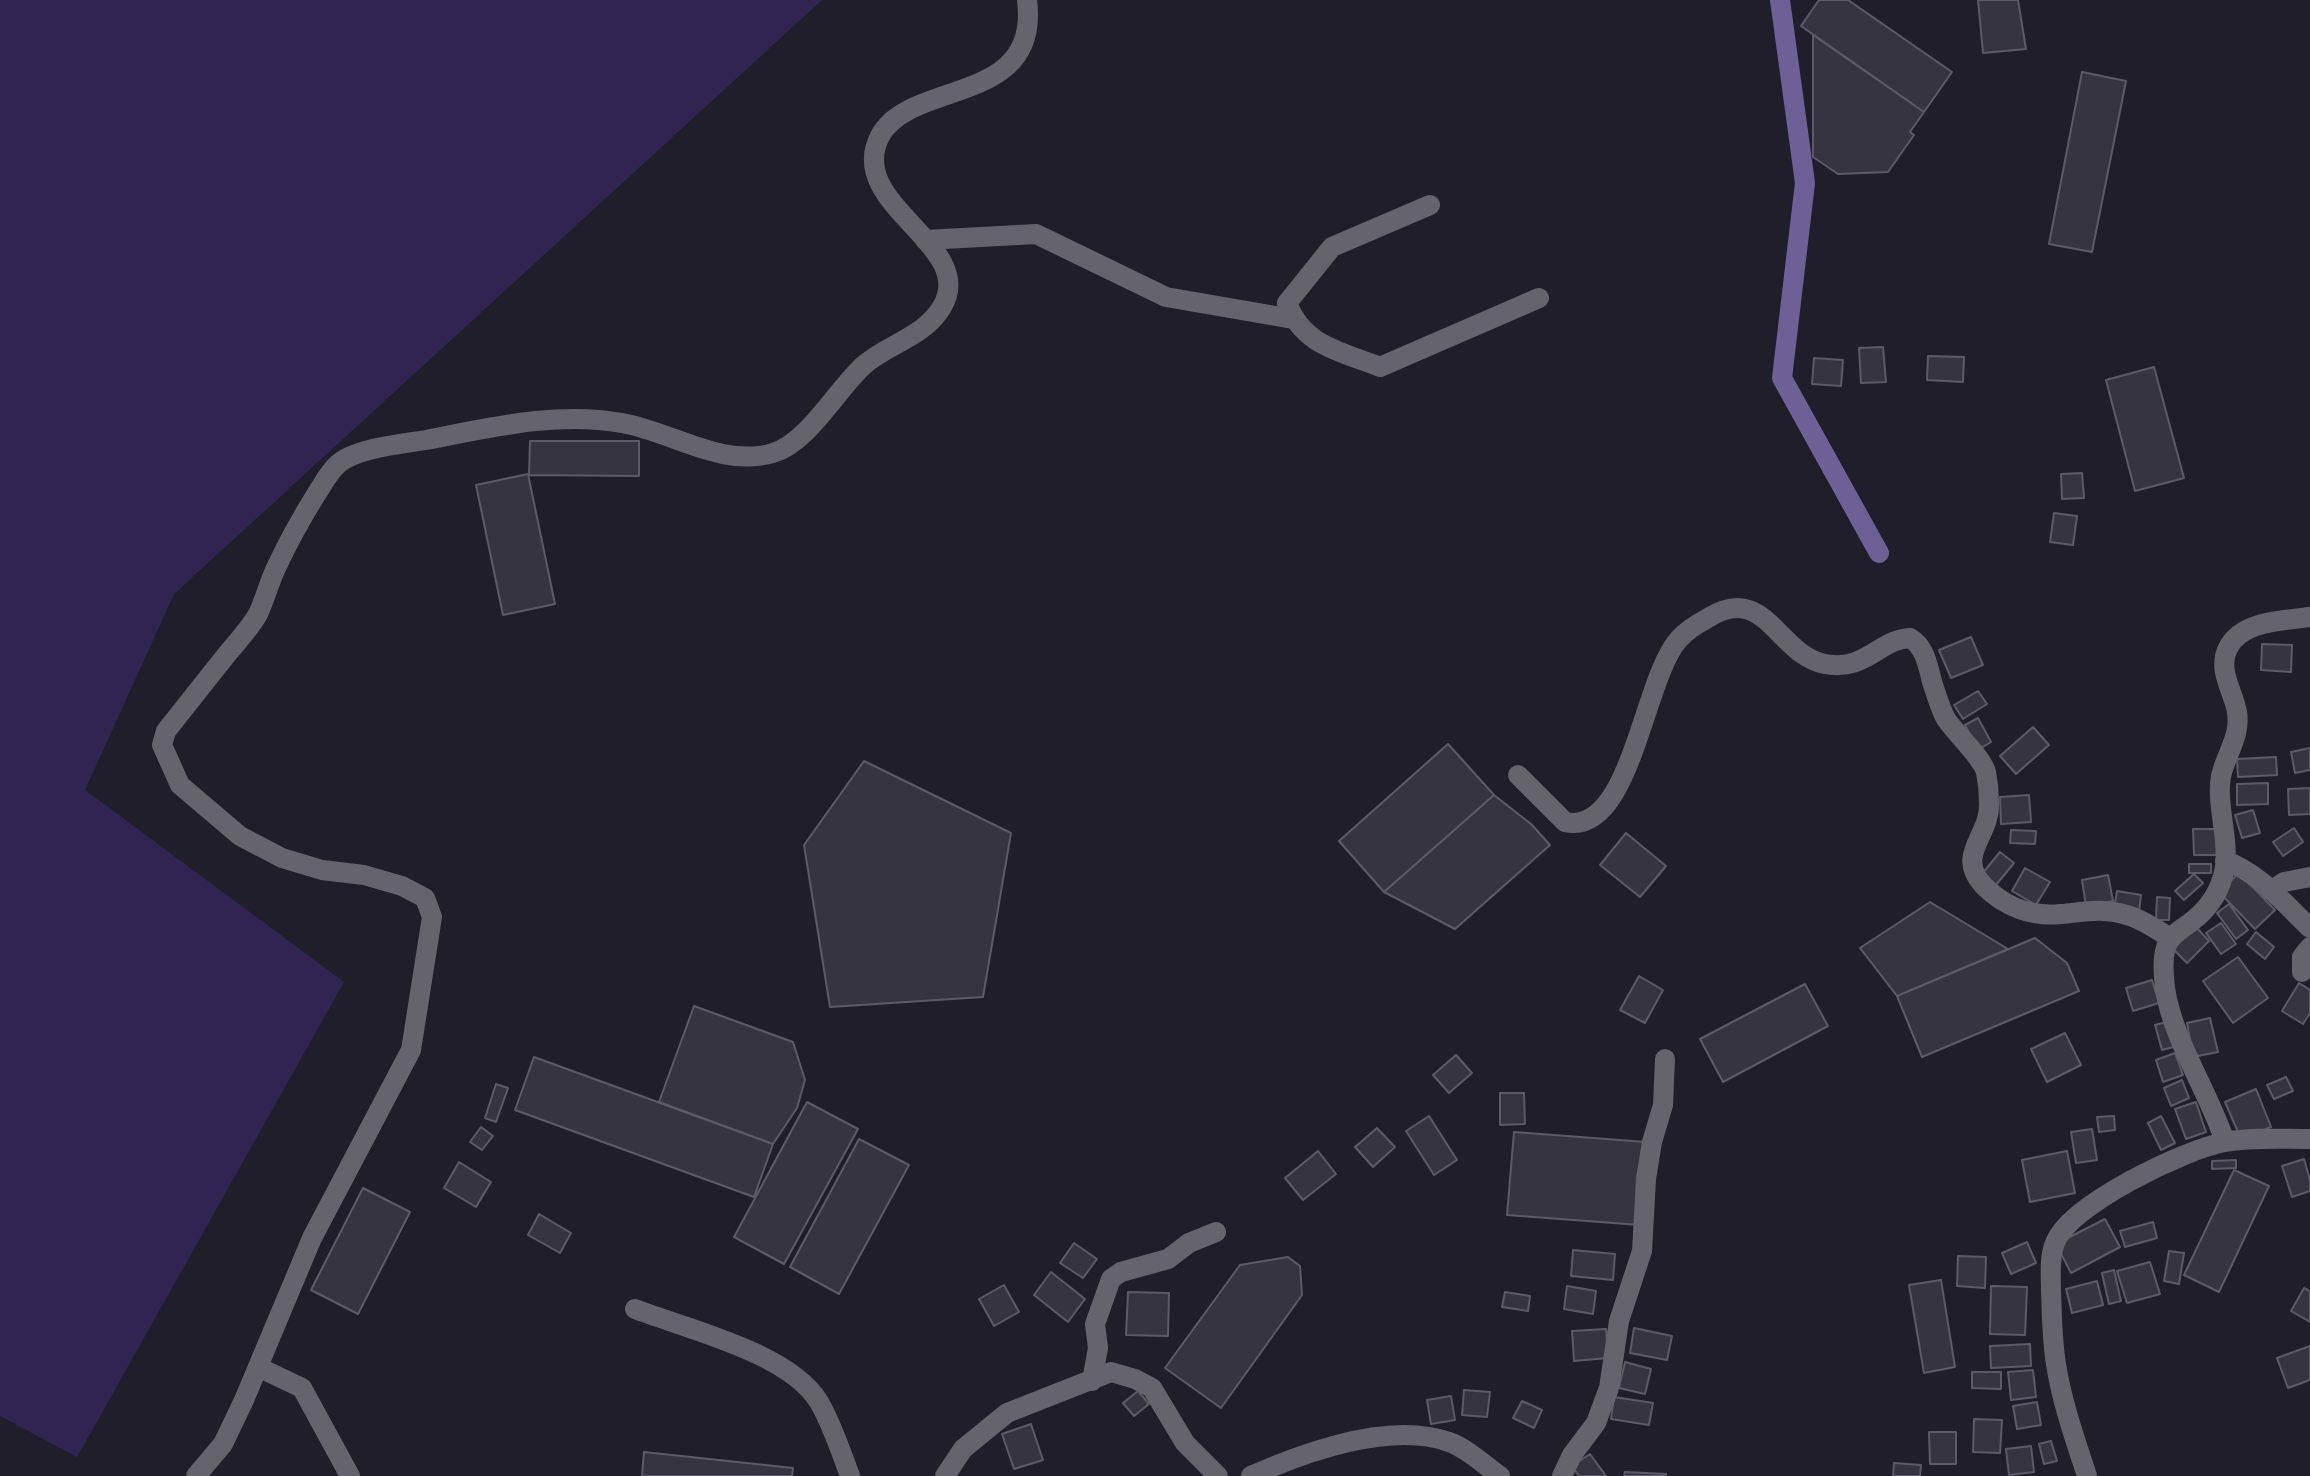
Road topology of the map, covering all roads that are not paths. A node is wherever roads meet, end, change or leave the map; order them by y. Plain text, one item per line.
1 (1027, 0) edge
2 (1430, 205) dead end
3 (925, 240) junction
4 (1539, 298) dead end
5 (1293, 319) junction
6 (2310, 617) edge
7 (1518, 775) dead end
8 (2225, 861) junction
9 (2310, 877) edge
10 (2271, 891) junction
11 (2310, 928) edge
12 (2170, 938) junction
13 (2310, 947) edge
14 (2302, 972) dead end
15 (1665, 1059) dead end
16 (2310, 1139) edge
17 (2225, 1142) junction
18 (1216, 1232) dead end
19 (635, 1309) dead end
20 (258, 1367) junction
21 (1092, 1381) junction
22 (196, 1476) edge
23 (350, 1476) edge
24 (850, 1476) edge
25 (945, 1476) edge
26 (1218, 1476) edge
27 (1251, 1476) edge
28 (1500, 1476) edge
29 (1562, 1476) edge
30 (2087, 1476) edge

1 - 3 street
2 - 5 street
3 - 5 street
3 - 20 street
4 - 5 street
6 - 8 street
7 - 12 street
8 - 10 street
8 - 12 street
9 - 10 street
10 - 11 street
12 - 17 street
13 - 14 street
15 - 29 street
16 - 17 street
17 - 30 street
18 - 21 street
19 - 24 street
20 - 22 street
20 - 23 street
21 - 25 street
21 - 26 street
27 - 28 street

